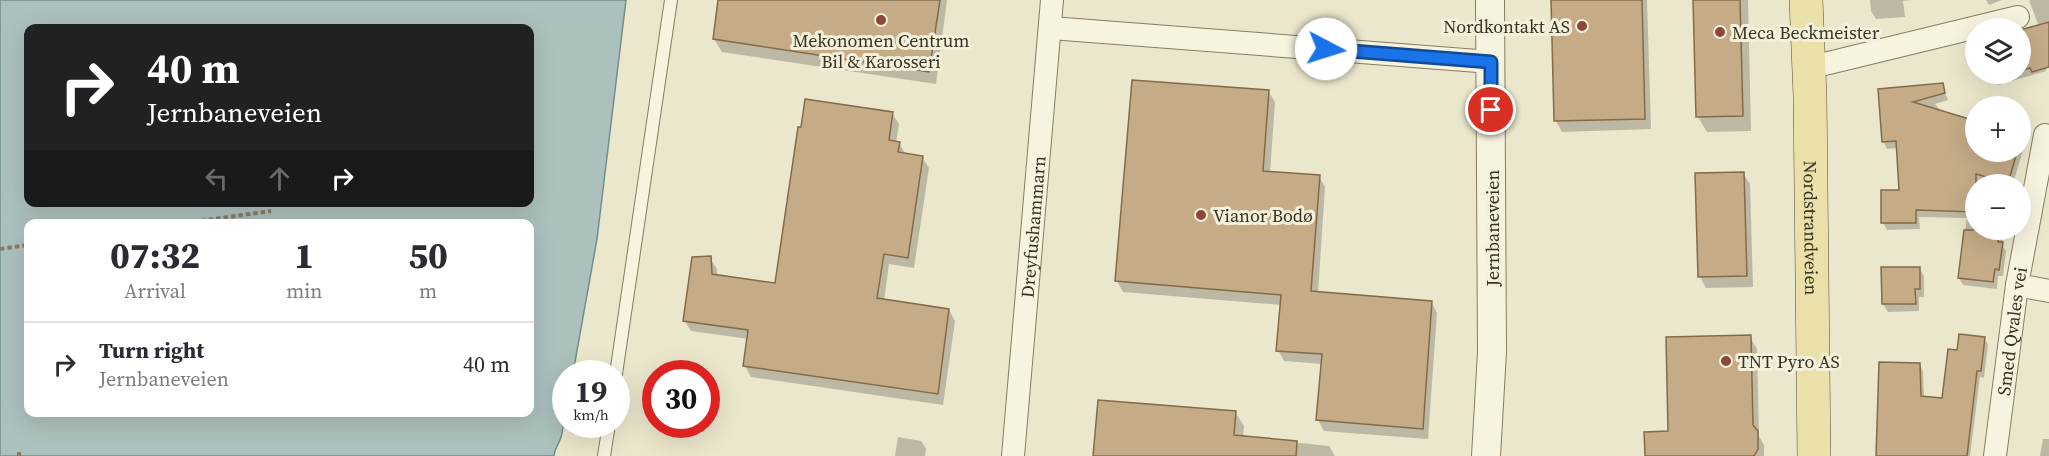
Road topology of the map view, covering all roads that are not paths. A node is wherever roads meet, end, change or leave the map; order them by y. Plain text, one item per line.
1 (671, 0) edge
2 (1052, 0) edge
3 (1490, 0) edge
4 (1806, 0) edge
5 (2018, 17) dead end
6 (1051, 28) junction
7 (1491, 62) junction
8 (1808, 68) junction
9 (2045, 135) dead end
10 (2017, 285) junction
11 (2049, 291) edge
12 (618, 360) edge
13 (607, 438) edge
14 (604, 456) edge
15 (1013, 456) edge
16 (1486, 456) edge
17 (1814, 456) edge
18 (1995, 456) edge

1 - 12 lane
2 - 6 street, Dreyfushammarn
3 - 7 street, Jernbaneveien
4 - 8 main road, Nordstrandveien
5 - 8 street
6 - 7 street
6 - 15 street, Dreyfushammarn
7 - 16 street, Jernbaneveien
8 - 17 main road, Nordstrandveien
9 - 10 street, Smed Qvales vei
10 - 11 street
10 - 18 street, Smed Qvales vei
13 - 14 lane

